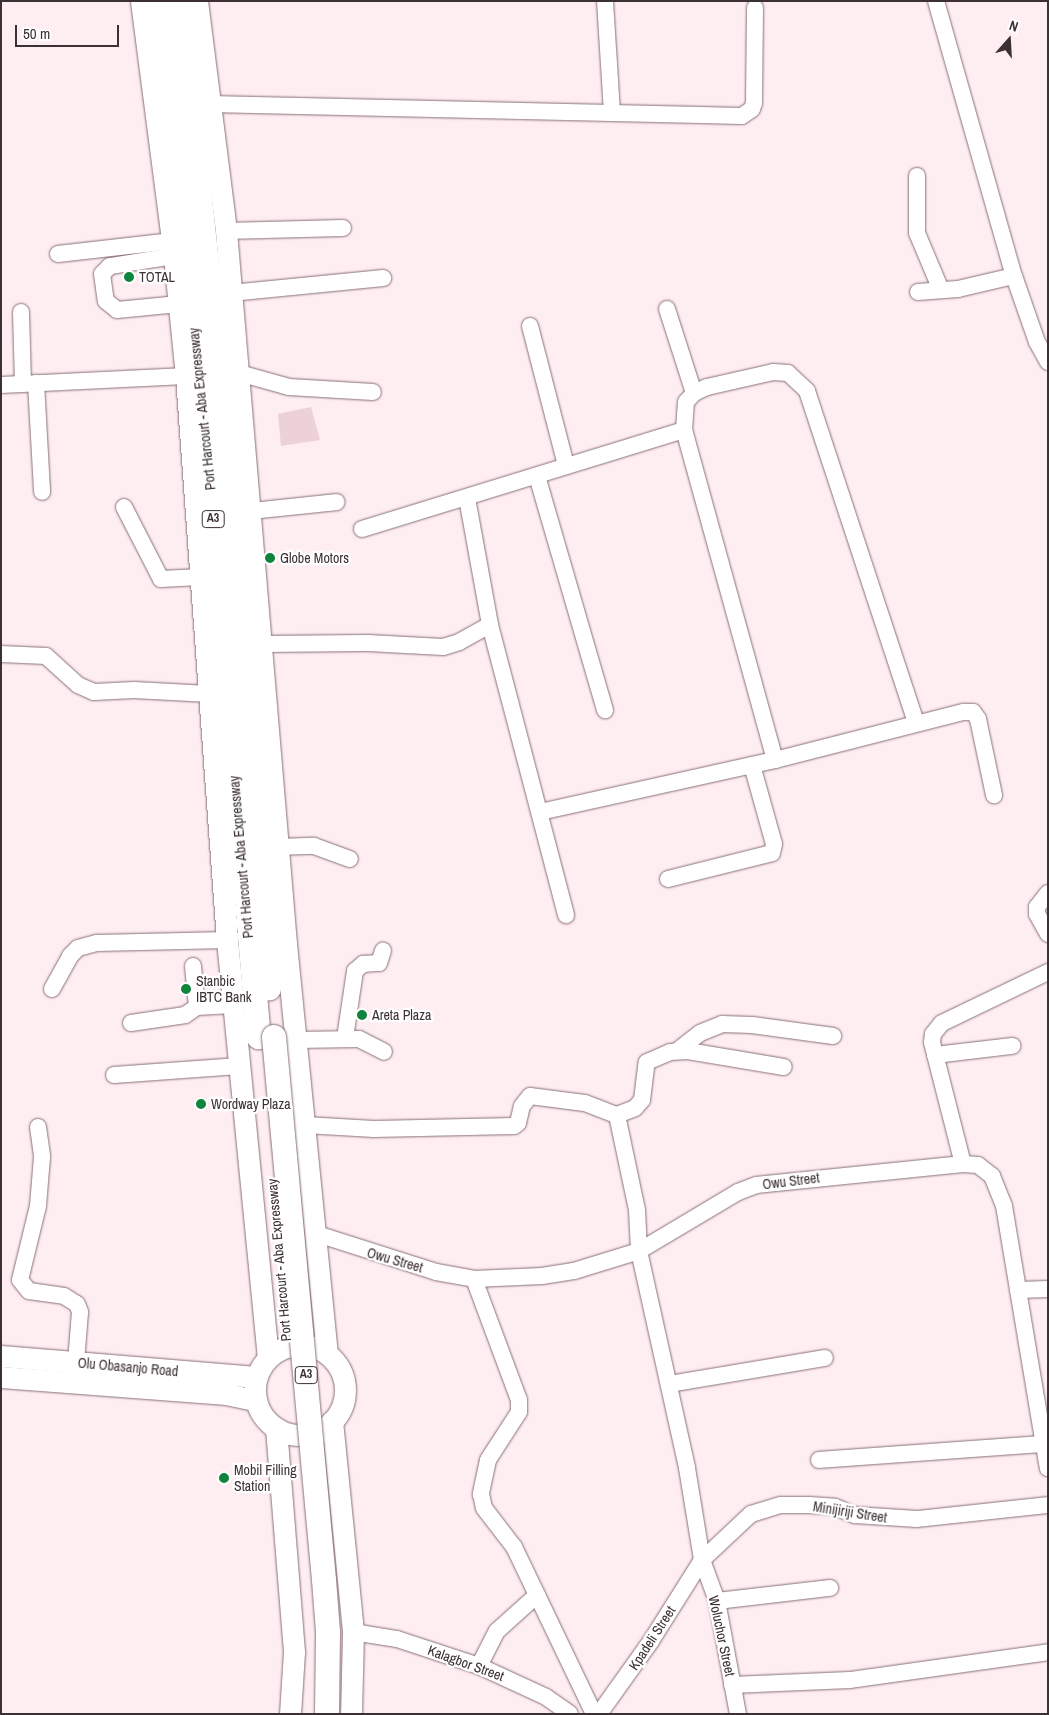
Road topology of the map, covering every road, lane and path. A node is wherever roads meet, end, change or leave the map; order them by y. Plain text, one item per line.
1 (141, 1) edge
2 (159, 1) edge
3 (179, 1) edge
4 (197, 1) edge
5 (605, 1) edge
6 (936, 1) edge
7 (755, 8) dead end
8 (208, 104) junction
9 (612, 111) junction
10 (917, 176) dead end
11 (343, 228) dead end
12 (226, 232) junction
13 (173, 248) junction
14 (58, 254) dead end
15 (1014, 276) junction
16 (382, 278) dead end
17 (941, 290) junction
18 (231, 292) junction
19 (918, 292) dead end
20 (179, 304) junction
21 (667, 309) dead end
22 (20, 312) dead end
23 (530, 326) dead end
24 (1048, 362) edge
25 (239, 374) junction
26 (186, 376) junction
27 (29, 383) junction
28 (1, 385) edge
29 (373, 392) dead end
30 (694, 393) junction
31 (684, 430) junction
32 (566, 465) junction
33 (537, 476) junction
34 (42, 492) dead end
35 (467, 498) junction
36 (337, 502) dead end
37 (124, 507) dead end
38 (251, 511) junction
39 (362, 529) dead end
40 (200, 577) junction
41 (490, 625) junction
42 (262, 644) junction
43 (1, 654) edge
44 (209, 694) junction
45 (605, 710) dead end
46 (916, 723) junction
47 (775, 760) junction
48 (752, 765) junction
49 (994, 795) dead end
50 (540, 812) junction
51 (277, 848) junction
52 (350, 859) dead end
53 (668, 879) dead end
54 (1048, 893) edge
55 (566, 915) dead end
56 (1048, 934) edge
57 (226, 940) junction
58 (383, 951) dead end
59 (193, 966) dead end
60 (1048, 972) edge
61 (52, 989) dead end
62 (233, 1006) junction
63 (197, 1007) junction
64 (131, 1022) dead end
65 (833, 1036) dead end
66 (276, 1038) junction
67 (345, 1038) junction
68 (1012, 1046) dead end
69 (677, 1051) junction
70 (384, 1052) dead end
71 (935, 1055) junction
72 (238, 1066) junction
73 (784, 1067) dead end
74 (114, 1075) dead end
75 (617, 1115) junction
76 (305, 1125) junction
77 (38, 1127) dead end
78 (963, 1164) junction
79 (314, 1233) junction
80 (639, 1251) junction
81 (474, 1279) junction
82 (1048, 1289) edge
83 (1018, 1290) junction
84 (327, 1353) junction
85 (1, 1356) edge
86 (268, 1356) junction
87 (825, 1358) dead end
88 (76, 1362) junction
89 (1, 1377) edge
90 (256, 1377) junction
91 (669, 1384) junction
92 (255, 1400) junction
93 (332, 1421) junction
94 (276, 1428) junction
95 (1044, 1444) junction
96 (819, 1460) dead end
97 (1048, 1468) edge
98 (1048, 1505) edge
99 (702, 1560) junction
100 (830, 1588) dead end
101 (537, 1595) junction
102 (717, 1601) junction
103 (353, 1632) junction
104 (1048, 1652) edge
105 (479, 1666) junction
106 (732, 1685) junction
107 (290, 1714) edge
108 (310, 1714) edge
109 (327, 1714) edge
110 (351, 1714) edge
111 (570, 1714) edge
112 (594, 1714) edge
113 (599, 1714) edge
114 (738, 1714) edge

1 - 13 main road
2 - 66 highway, Port Harcourt - Aba Expressway / A3
3 - 66 highway, Port Harcourt - Aba Expressway / A3
4 - 8 main road
5 - 9 street
6 - 15 street
7 - 9 street
8 - 9 street
8 - 12 main road
10 - 17 street
11 - 12 street
12 - 18 main road
13 - 14 street
13 - 20 main road
13 - 20 street
15 - 17 street
15 - 24 street
16 - 18 street
17 - 19 street
18 - 25 main road
20 - 26 main road
21 - 30 street
22 - 27 street
23 - 32 street
25 - 29 street
25 - 38 main road
26 - 27 street
26 - 40 main road
27 - 28 street
27 - 34 street
30 - 31 street
30 - 46 street
31 - 32 street
31 - 47 street
32 - 33 street
33 - 35 street
33 - 45 street
35 - 39 street
35 - 41 street
36 - 38 street
37 - 40 street
38 - 42 main road
40 - 44 main road
41 - 42 street
41 - 50 street
42 - 51 main road
43 - 44 street
44 - 57 main road
46 - 47 street
46 - 49 street
47 - 48 street
48 - 50 street
48 - 53 street
50 - 55 street
51 - 52 street
51 - 66 main road
54 - 56 street
57 - 61 street
57 - 62 main road
58 - 67 street
59 - 63 street
60 - 71 street
62 - 63 street
62 - 72 main road
63 - 64 street
65 - 69 street
66 - 67 street
66 - 76 main road
66 - 108 highway, Port Harcourt - Aba Expressway / A3
66 - 109 highway, Port Harcourt - Aba Expressway / A3, bridge
67 - 70 street
68 - 71 street
69 - 73 street
69 - 75 street
71 - 78 street
72 - 74 street
72 - 86 main road
75 - 76 street
75 - 80 street, Woluchor Street
76 - 79 main road
77 - 88 street
78 - 80 street, Owu Street
78 - 83 street, Owu Street
79 - 81 street, Owu Street
79 - 84 main road
80 - 81 street, Owu Street
80 - 91 street, Woluchor Street
81 - 101 street
82 - 83 street
83 - 95 street, Owu Street
84 - 86 main road
84 - 93 main road
85 - 88 main road, Olu Obasanjo Road
86 - 90 main road
87 - 91 street
88 - 90 main road, Olu Obasanjo Road
89 - 92 main road, Olu Obasanjo Road
90 - 92 main road
91 - 99 street, Woluchor Street
92 - 94 main road
93 - 94 main road
93 - 103 main road
94 - 107 main road
95 - 96 street
95 - 97 street, Owu Street
98 - 99 street, Minijiriji Street
99 - 102 street, Woluchor Street
99 - 113 street, Kpadeli Street
100 - 102 street
101 - 105 street
101 - 112 street
102 - 106 street, Woluchor Street
103 - 105 street, Kalagbor Street
103 - 110 main road
104 - 106 street
105 - 111 street, Kalagbor Street
106 - 114 street, Woluchor Street

